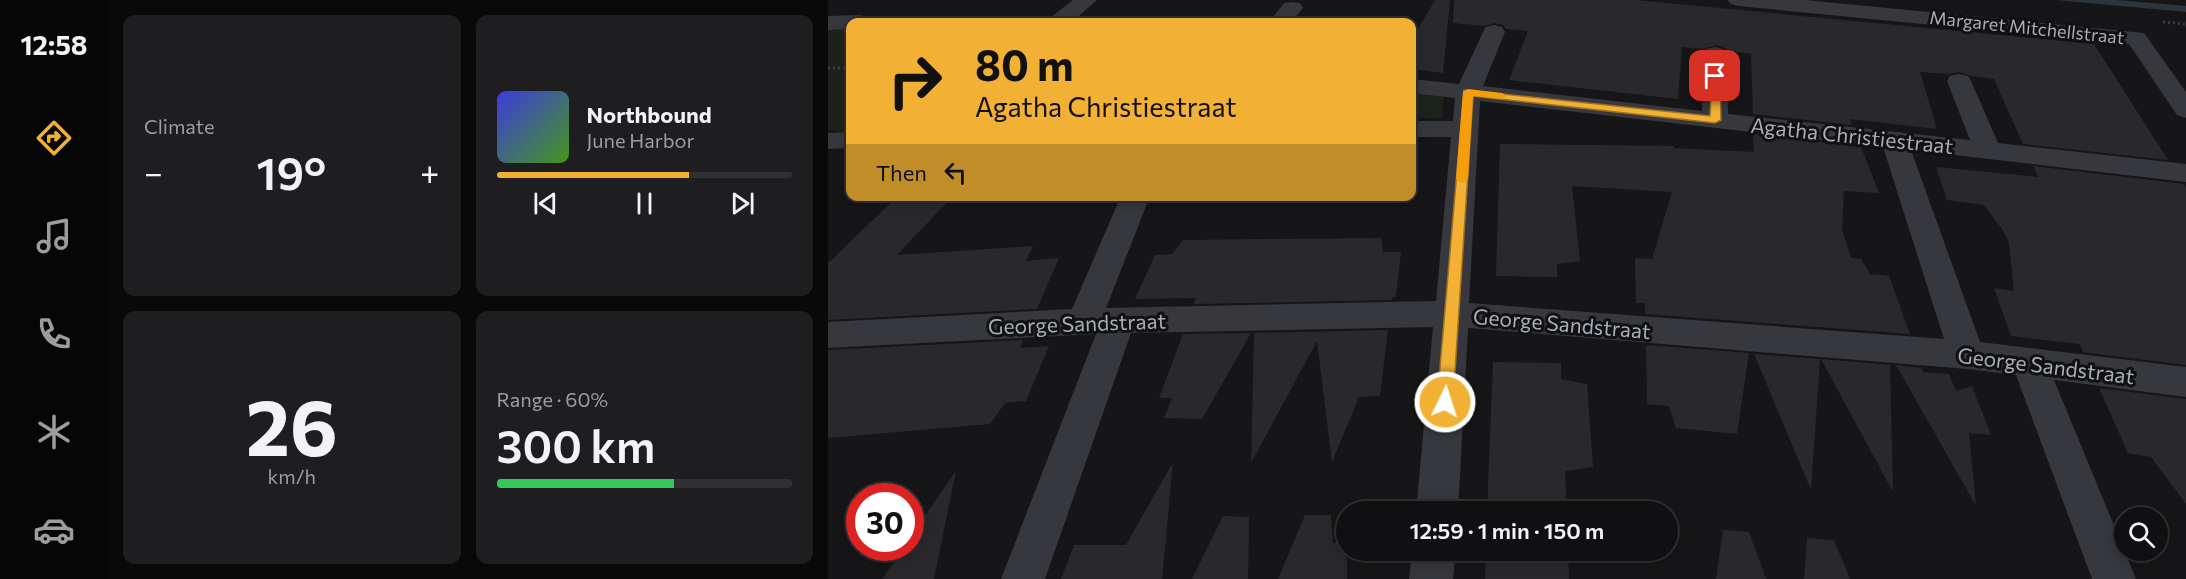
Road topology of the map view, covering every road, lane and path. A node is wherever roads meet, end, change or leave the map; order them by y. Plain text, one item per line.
1 (870, 0) edge
2 (1086, 0) edge
3 (1738, 0) edge
4 (859, 18) edge
5 (1064, 18) edge
6 (846, 22) edge
7 (828, 23) edge
8 (1494, 32) dead end
9 (1715, 54) dead end
10 (828, 68) edge
11 (846, 68) edge
12 (1959, 81) dead end
13 (1416, 86) edge
14 (1468, 92) junction
15 (2186, 110) edge
16 (1715, 120) junction
17 (1416, 129) edge
18 (1466, 129) junction
19 (846, 140) edge
20 (1894, 140) junction
21 (828, 141) edge
22 (1988, 151) junction
23 (2186, 173) edge
24 (1134, 201) edge
25 (1451, 314) junction
26 (1084, 321) junction
27 (1118, 321) junction
28 (828, 335) edge
29 (1967, 355) junction
30 (2030, 363) junction
31 (2186, 382) edge
32 (1438, 501) edge
33 (1433, 561) edge
34 (1023, 579) edge
35 (1431, 579) edge
36 (2114, 579) edge

1 - 4 street
2 - 5 street
3 - 15 street, Margaret Mitchellstraat
6 - 7 street
8 - 14 street
9 - 16 street
10 - 11 path
12 - 22 street, Agatha Christiestraat
13 - 14 street, Agatha Christiestraat
14 - 16 street, Agatha Christiestraat
14 - 18 street
16 - 20 street, Agatha Christiestraat
17 - 18 street
18 - 25 street
19 - 21 street
20 - 22 street, Agatha Christiestraat
20 - 29 street
22 - 23 street, Agatha Christiestraat
24 - 26 street
25 - 27 street, George Sandstraat
25 - 29 street, George Sandstraat
25 - 32 street
26 - 27 street, George Sandstraat
26 - 28 street, George Sandstraat
27 - 34 street
29 - 30 street, George Sandstraat
30 - 31 street, George Sandstraat
30 - 36 street
33 - 35 street

